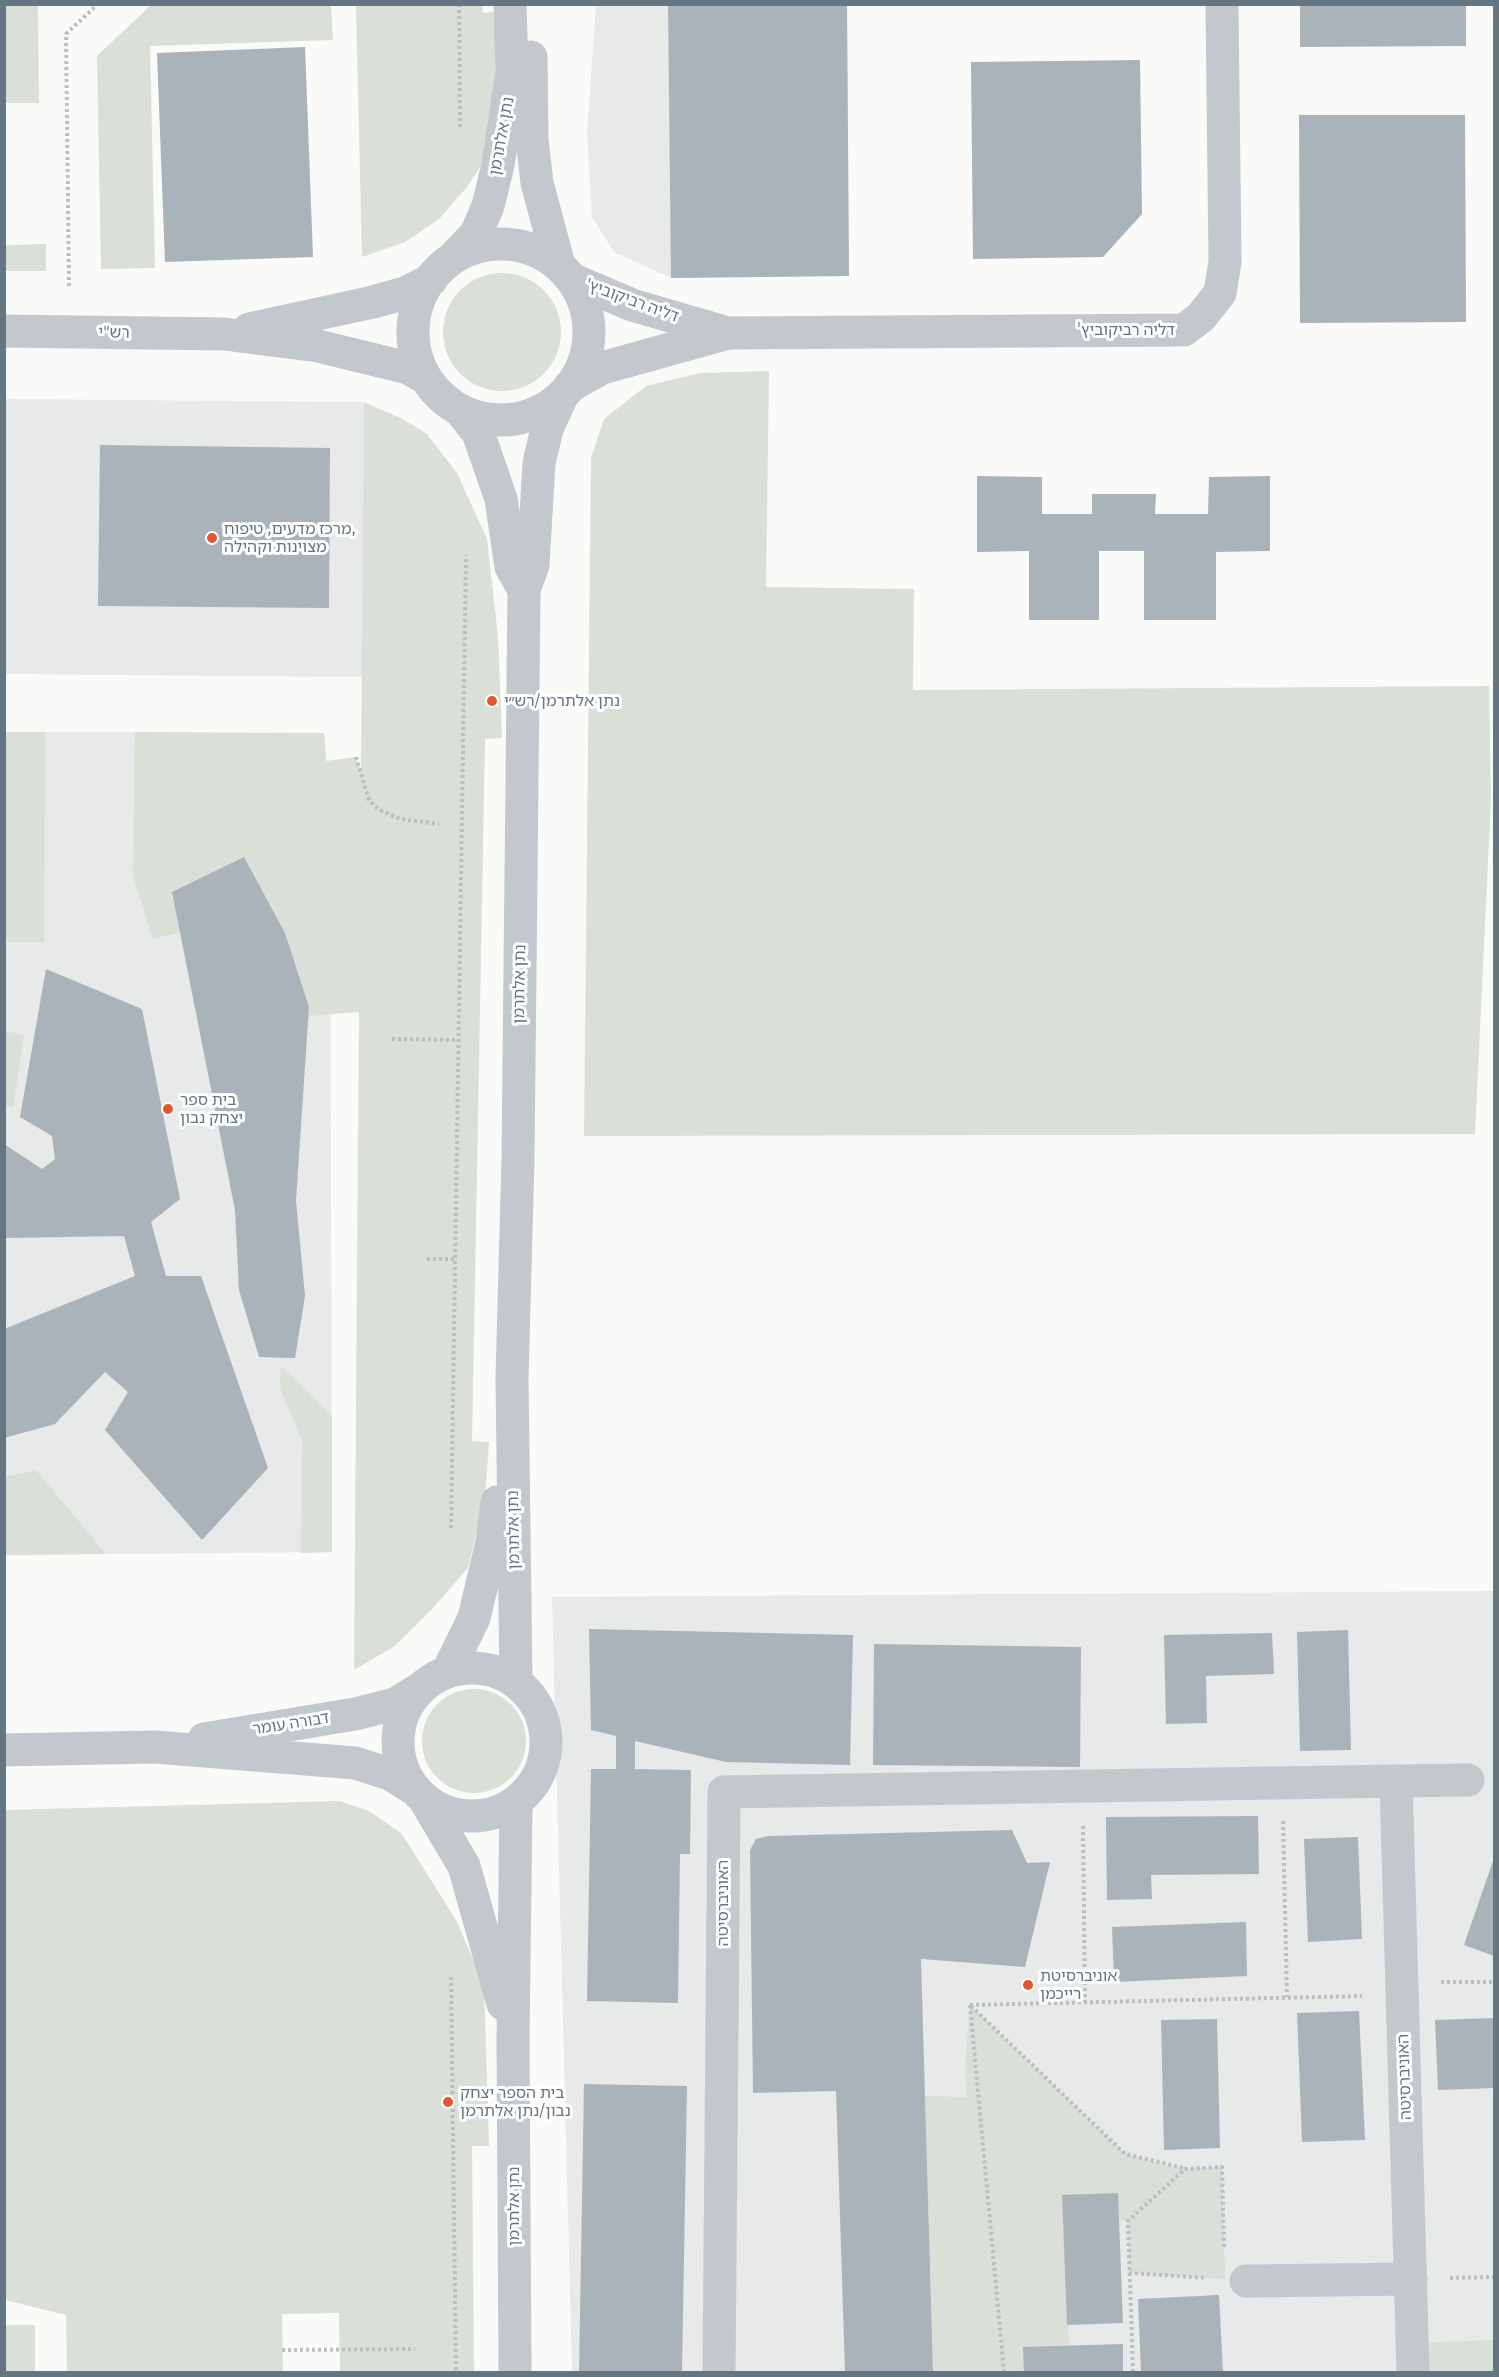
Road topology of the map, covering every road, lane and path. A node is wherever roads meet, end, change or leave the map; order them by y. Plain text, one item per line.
1 (98, 4) edge
2 (459, 4) edge
3 (510, 4) edge
4 (531, 4) edge
5 (1222, 4) edge
6 (460, 132) dead end
7 (455, 256) junction
8 (565, 272) junction
9 (431, 280) junction
10 (69, 286) dead end
11 (4, 331) edge
12 (728, 333) junction
13 (224, 334) junction
14 (426, 378) junction
15 (566, 391) junction
16 (460, 410) junction
17 (466, 545) dead end
18 (524, 590) junction
19 (356, 757) dead end
20 (439, 825) dead end
21 (392, 1039) dead end
22 (458, 1040) junction
23 (426, 1259) dead end
24 (455, 1259) junction
25 (512, 1378) junction
26 (451, 1529) dead end
27 (435, 1679) junction
28 (516, 1682) junction
29 (155, 1747) junction
30 (4, 1750) edge
31 (1468, 1780) dead end
32 (1396, 1781) junction
33 (1282, 1783) junction
34 (1082, 1786) junction
35 (420, 1795) junction
36 (516, 1803) junction
37 (451, 1971) dead end
38 (1494, 1982) edge
39 (1402, 1989) junction
40 (1287, 1997) junction
41 (1085, 2002) junction
42 (970, 2005) junction
43 (513, 2040) junction
44 (1185, 2169) junction
45 (1129, 2273) junction
46 (1411, 2278) junction
47 (1236, 2280) junction
48 (416, 2349) dead end
49 (282, 2350) dead end
50 (456, 2373) edge
51 (515, 2373) edge
52 (719, 2373) edge
53 (1004, 2373) edge
54 (1132, 2373) edge
55 (1413, 2373) edge

1 - 10 path
2 - 6 path
3 - 7 street, נתן אלתרמן
4 - 8 street, נתן אלתרמן
5 - 12 street, 'דליה רביקוביץ
7 - 8 street
7 - 9 street
8 - 12 street, 'דליה רביקוביץ
8 - 15 street
9 - 13 street, רש"י
9 - 14 street
11 - 13 street, רש"י
12 - 15 street, 'דליה רביקוביץ
13 - 14 street, רש"י
14 - 16 street
15 - 16 street
15 - 18 street, נתן אלתרמן
16 - 18 street, נתן אלתרמן
17 - 22 path
18 - 25 street, נתן אלתרמן
19 - 20 path
21 - 22 path
22 - 24 path
23 - 24 path
24 - 26 path
25 - 27 street, נתן אלתרמן
25 - 28 street, נתן אלתרמן
27 - 28 street
27 - 29 street, דבורה עומר
27 - 35 street
28 - 36 street
29 - 30 street, דבורה עומר
29 - 35 street, דבורה עומר
31 - 32 street, האוניברסיטה
32 - 33 street, האוניברסיטה
32 - 39 street, האוניברסיטה
33 - 34 street, האוניברסיטה
33 - 40 path
34 - 41 path
34 - 52 street, האוניברסיטה
35 - 36 street
35 - 43 street, נתן אלתרמן
36 - 43 street, נתן אלתרמן
37 - 50 path
38 - 39 path
39 - 40 path
39 - 46 street, האוניברסיטה
40 - 41 path
41 - 42 path
42 - 44 path
42 - 53 path
43 - 51 street, נתן אלתרמן
44 - 45 path
44 - 47 path
45 - 47 path
45 - 54 path
46 - 47 street
46 - 55 street, האוניברסיטה
48 - 49 path

